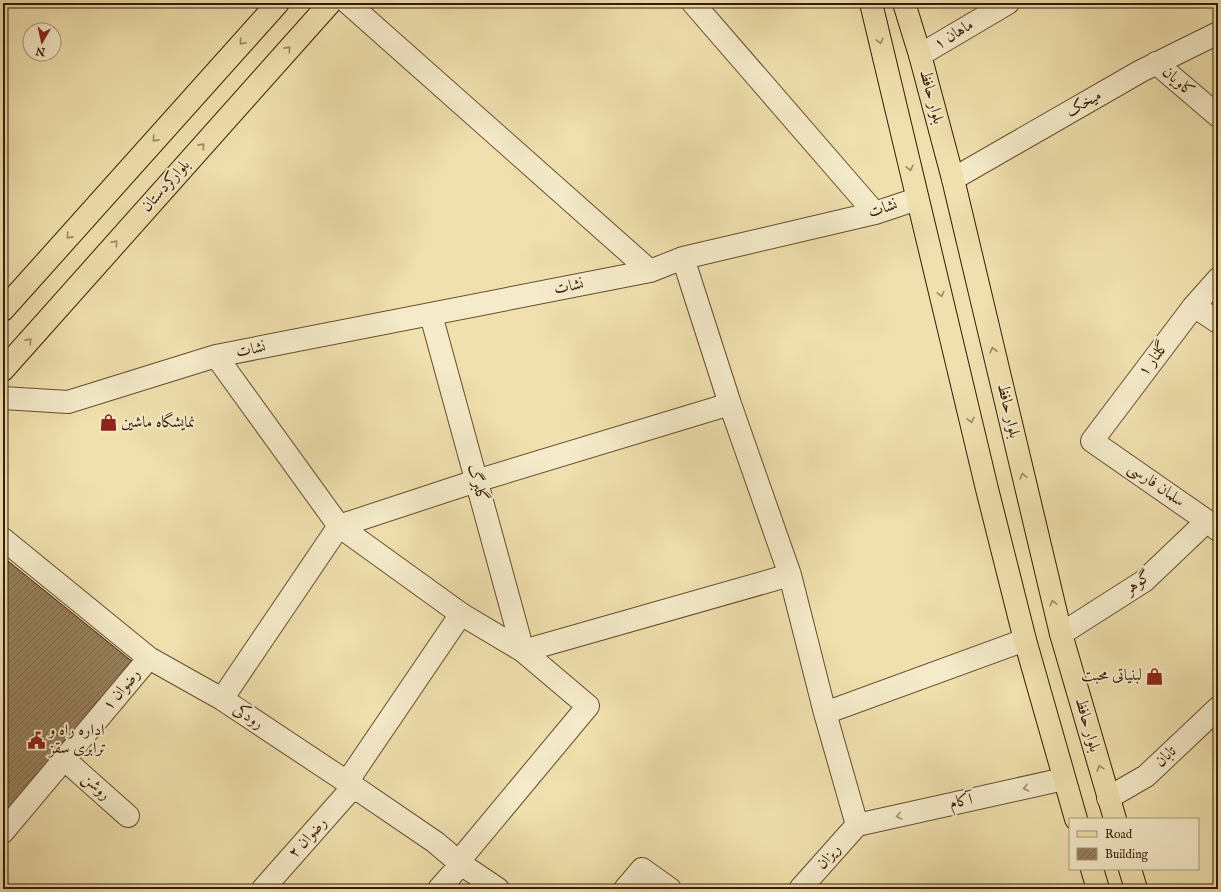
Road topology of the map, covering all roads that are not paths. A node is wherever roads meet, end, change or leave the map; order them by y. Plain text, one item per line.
1 (278, 3) edge
2 (330, 3) edge
3 (348, 3) edge
4 (693, 3) edge
5 (871, 3) edge
6 (904, 3) edge
7 (1008, 3) edge
8 (1218, 33) edge
9 (920, 55) junction
10 (1156, 63) junction
11 (1218, 116) edge
12 (953, 179) junction
13 (917, 199) junction
14 (875, 213) junction
15 (683, 258) junction
16 (650, 271) junction
17 (1218, 279) edge
18 (1194, 306) junction
19 (3, 310) edge
20 (431, 315) junction
21 (1218, 322) edge
22 (216, 356) junction
23 (3, 370) edge
24 (3, 398) edge
25 (730, 404) junction
26 (1092, 441) joint
27 (476, 481) junction
28 (339, 526) junction
29 (1212, 526) edge
30 (3, 539) edge
31 (790, 576) junction
32 (461, 614) junction
33 (1061, 634) junction
34 (1025, 640) junction
35 (523, 651) junction
36 (149, 658) junction
37 (222, 699) junction
38 (1218, 708) edge
39 (825, 713) junction
40 (64, 759) junction
41 (1064, 779) junction
42 (350, 785) junction
43 (1108, 798) junction
44 (128, 816) dead end
45 (1076, 818) edge
46 (1115, 818) edge
47 (857, 825) junction
48 (3, 832) edge
49 (460, 862) junction
50 (1092, 870) edge
51 (1130, 870) edge
52 (263, 889) edge
53 (439, 889) edge
54 (498, 889) edge
55 (625, 889) edge
56 (670, 889) edge
57 (800, 889) edge
58 (1098, 889) edge
59 (1136, 889) edge

1 -> 19 main road
23 -> 2 main road, بلوارکردستان
3 - 16 street
4 - 14 street
5 -> 13 main road
6 - 9 main road, بلوار حافظ
7 - 9 street, ماهان ۱
8 - 10 street, میخک
9 - 12 main road, بلوار حافظ
10 - 11 street, کاویان
10 - 12 street, میخک
33 -> 12 main road, بلوار حافظ
13 - 14 street, نشات
13 -> 34 main road
14 - 15 street, نشات
15 - 16 street, نشات
15 - 25 street
16 - 20 street, نشات
17 - 18 street, گلنار ۱
18 - 21 street
18 - 26 street, گلنار ۱
20 - 22 street, نشات
20 - 27 street, گلبرگ
22 - 24 street, نشات
22 - 28 street
25 - 27 street
25 - 31 street
26 - 29 street, سلمان فارسی
27 - 28 street
27 - 35 street, گلبرگ
28 - 32 street
28 - 37 street
29 - 33 street, گوهر
30 - 36 street, رودکی
31 - 35 street
31 - 39 street
32 - 35 street
32 - 42 street, رضوان ۲
43 -> 33 main road, بلوار حافظ
34 - 39 street
34 - 41 main road
35 - 49 street
36 - 37 street, رودکی
36 - 40 street, رضوان ۱
37 - 42 street, رودکی
38 - 43 street, تابان
39 - 47 street
40 - 44 street, روشن
40 - 48 street, رضوان ۱
41 - 45 main road
41 -> 47 street, آکام
42 - 49 street, رودکی
42 - 52 street, رضوان ۲
43 - 46 main road, بلوار حافظ
47 - 57 street, ریزان
49 - 53 street
49 - 54 street, رودکی
50 - 58 main road
51 - 59 main road
55 - 56 street

